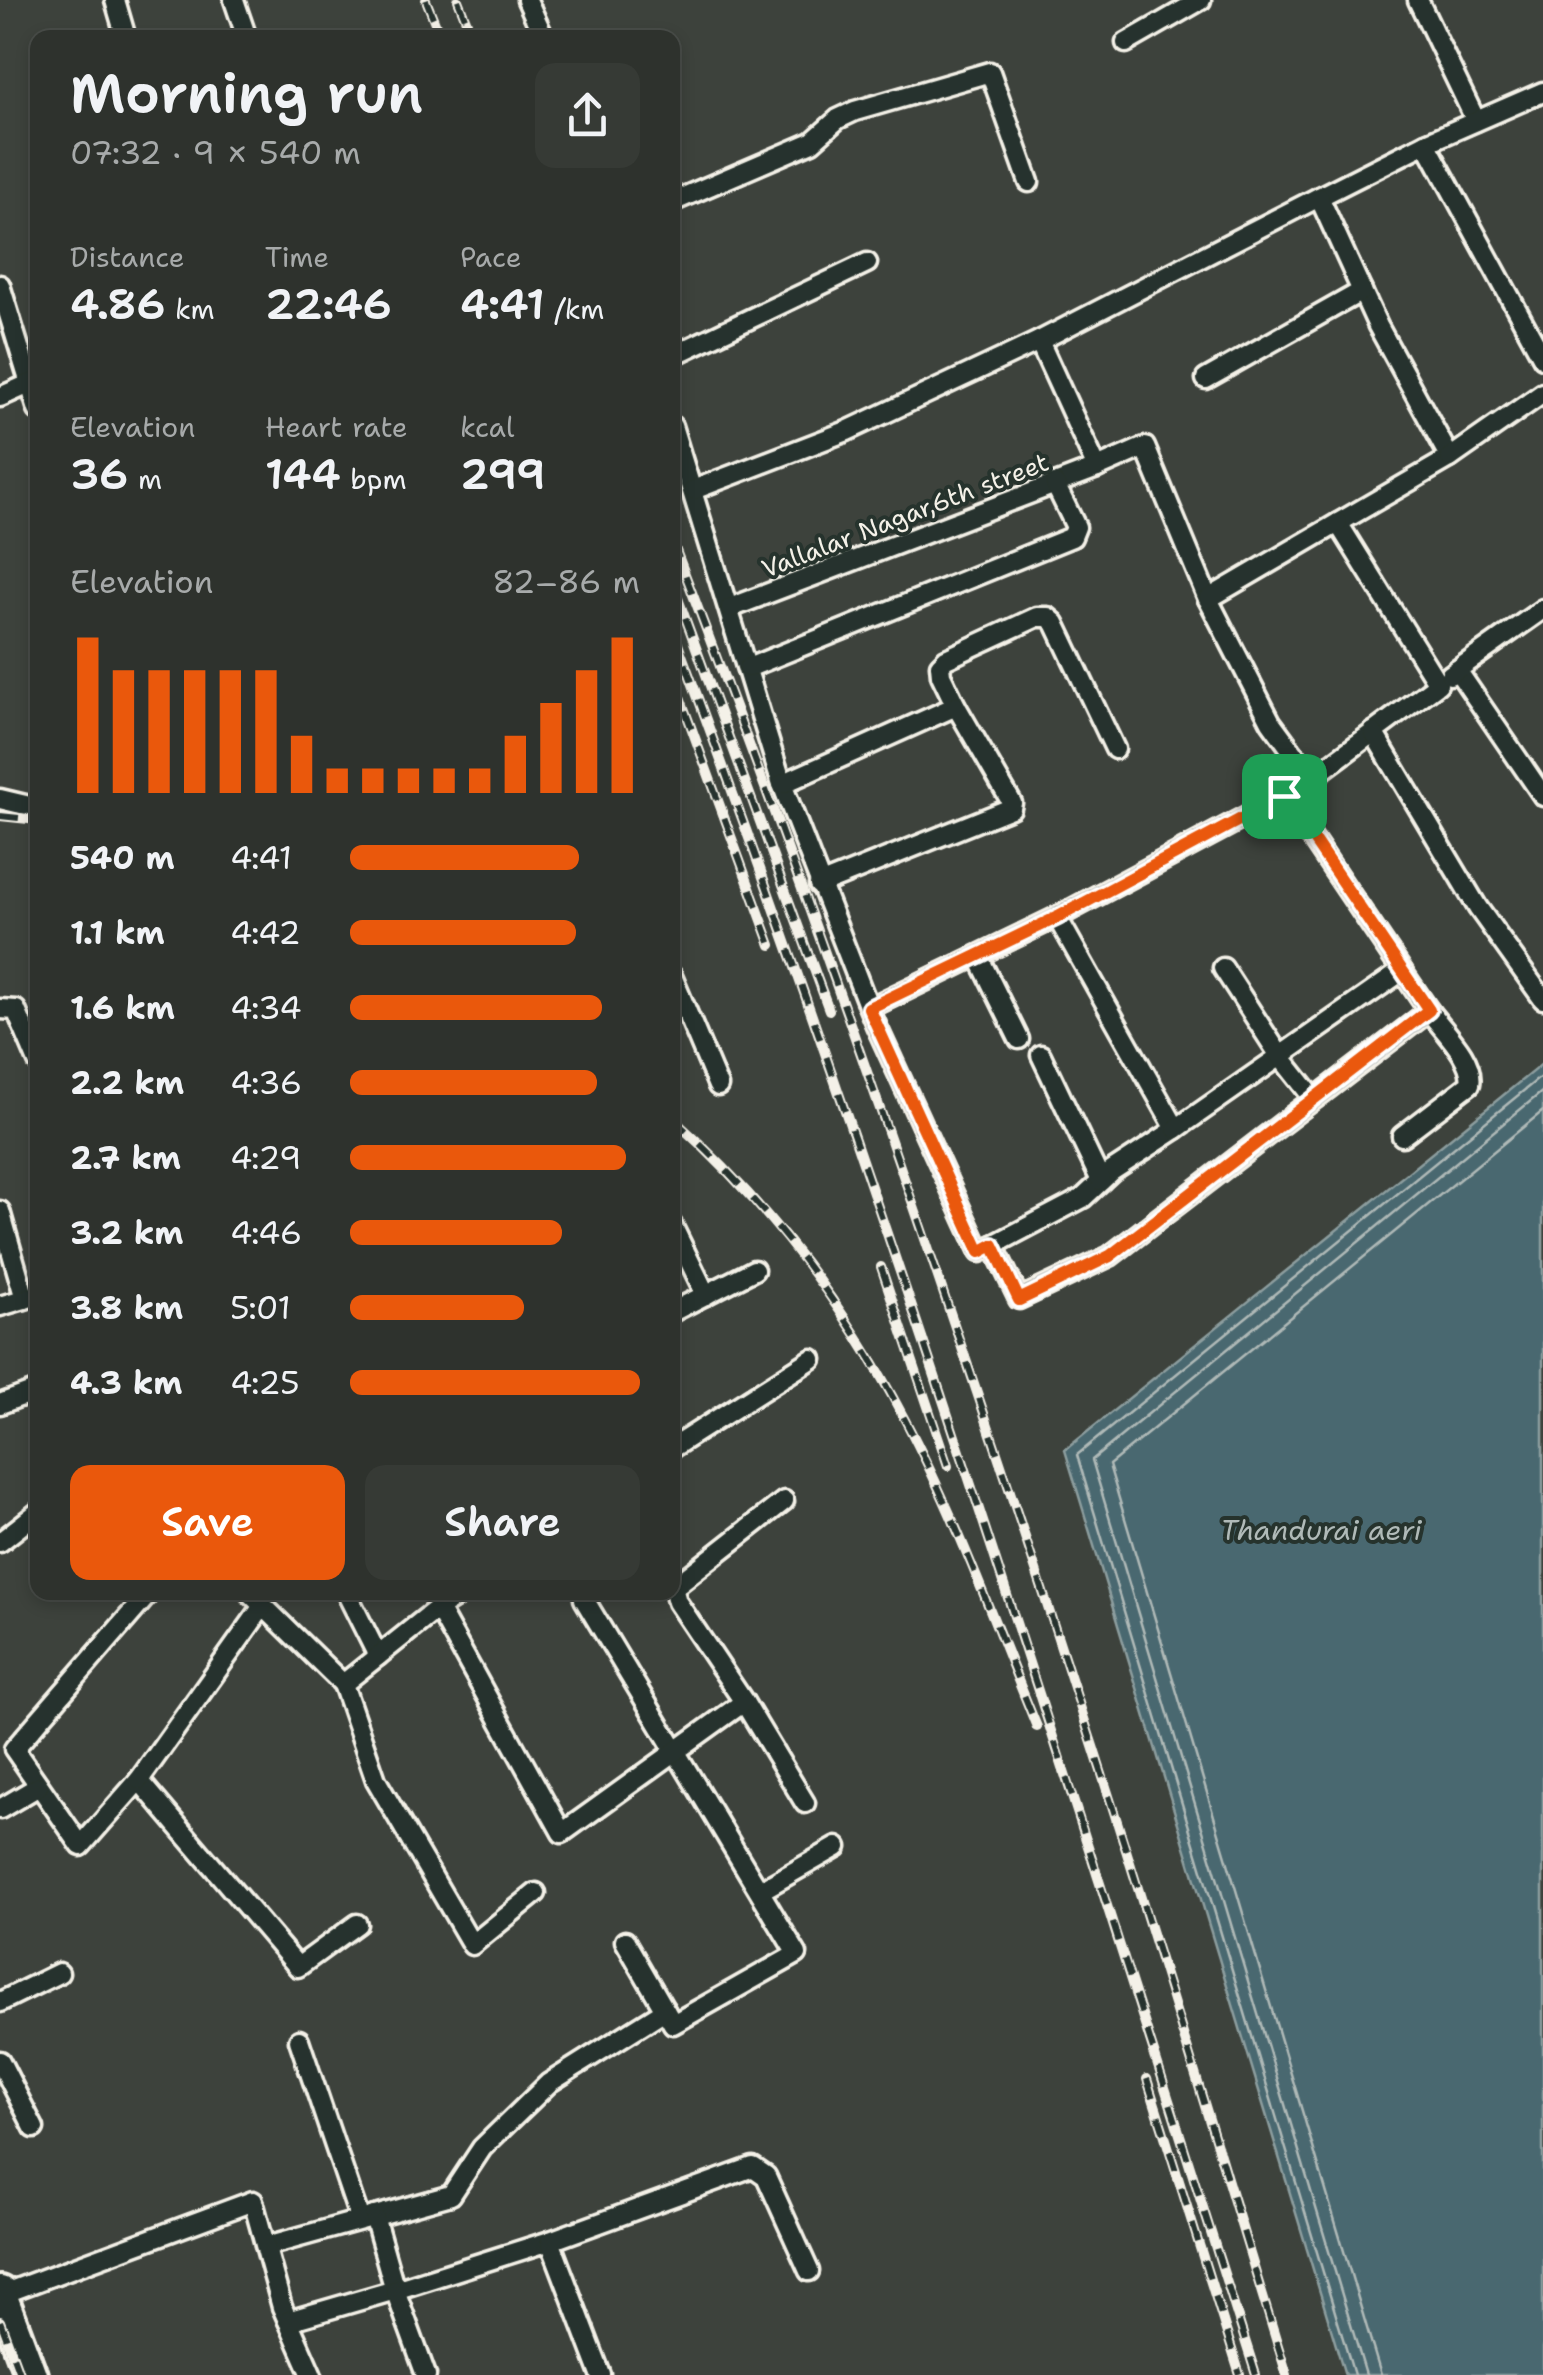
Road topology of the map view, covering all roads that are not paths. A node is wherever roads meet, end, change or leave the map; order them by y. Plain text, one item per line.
1 (115, 0) edge
2 (234, 0) edge
3 (527, 0) edge
4 (1201, 0) edge
5 (1418, 0) edge
6 (124, 30) edge
7 (243, 30) edge
8 (540, 30) edge
9 (1126, 44) dead end
10 (1543, 92) edge
11 (1476, 121) junction
12 (1426, 144) junction
13 (1029, 182) dead end
14 (1319, 197) junction
15 (680, 199) edge
16 (866, 262) dead end
17 (0, 285) edge
18 (1362, 291) junction
19 (1039, 340) junction
20 (680, 352) edge
21 (1543, 358) edge
22 (30, 373) edge
23 (1206, 379) dead end
24 (30, 383) edge
25 (1543, 393) edge
26 (0, 396) edge
27 (680, 450) edge
28 (1450, 458) junction
29 (1097, 468) junction
30 (1055, 484) junction
31 (693, 490) junction
32 (1338, 523) junction
33 (1208, 598) junction
34 (730, 608) junction
35 (1543, 608) edge
36 (748, 668) junction
37 (1457, 670) junction
38 (1438, 684) junction
39 (956, 706) junction
40 (1373, 732) junction
41 (1115, 749) dead end
42 (1312, 778) junction
43 (782, 784) junction
44 (1284, 796) junction
45 (1543, 796) edge
46 (0, 799) edge
47 (30, 806) edge
48 (819, 885) junction
49 (1058, 917) junction
50 (978, 956) junction
51 (1223, 968) dead end
52 (1402, 972) junction
53 (680, 995) edge
54 (1543, 999) edge
55 (869, 1008) junction
56 (0, 1010) edge
57 (1429, 1010) junction
58 (1019, 1039) dead end
59 (30, 1043) edge
60 (1041, 1055) dead end
61 (1280, 1056) junction
62 (718, 1086) dead end
63 (1314, 1099) junction
64 (1176, 1129) junction
65 (1402, 1136) dead end
66 (1102, 1180) junction
67 (0, 1211) edge
68 (680, 1241) edge
69 (993, 1245) junction
70 (754, 1270) dead end
71 (30, 1294) edge
72 (706, 1295) junction
73 (30, 1297) edge
74 (0, 1306) edge
75 (680, 1308) edge
76 (812, 1359) dead end
77 (30, 1393) edge
78 (0, 1404) edge
79 (680, 1443) edge
80 (784, 1502) dead end
81 (30, 1518) edge
82 (0, 1542) edge
83 (680, 1582) edge
84 (143, 1600) edge
85 (257, 1600) edge
86 (350, 1600) edge
87 (451, 1600) edge
88 (585, 1600) edge
89 (677, 1600) edge
90 (263, 1606) junction
91 (438, 1608) junction
92 (378, 1656) junction
93 (343, 1684) junction
94 (744, 1702) junction
95 (676, 1753) junction
96 (139, 1780) junction
97 (40, 1786) junction
98 (806, 1803) dead end
99 (0, 1808) edge
100 (837, 1846) dead end
101 (760, 1891) junction
102 (536, 1894) dead end
103 (357, 1924) dead end
104 (625, 1941) dead end
105 (59, 1973) dead end
106 (0, 2002) edge
107 (664, 2010) junction
108 (299, 2040) dead end
109 (0, 2061) edge
110 (34, 2128) dead end
111 (367, 2218) junction
112 (550, 2241) junction
113 (267, 2246) junction
114 (809, 2271) dead end
115 (394, 2290) junction
116 (0, 2294) edge
117 (288, 2321) junction
118 (31, 2375) edge
119 (312, 2375) edge
120 (426, 2375) edge
121 (601, 2375) edge

1 - 6 street
2 - 7 street
3 - 8 street
4 - 9 street
5 - 11 street
10 - 11 street
11 - 12 street
12 - 14 street
12 - 21 street
13 - 15 street
14 - 18 street
14 - 19 street
16 - 20 street
17 - 22 street
18 - 23 street
18 - 28 street
19 - 29 street
19 - 31 street
24 - 26 street
25 - 28 street
27 - 31 street
28 - 32 street
29 - 30 street, Vallalar Nagar,6th street
29 - 33 street, Vallalar Nagar,6th street
30 - 34 street, Vallalar Nagar,6th street
30 - 36 street
31 - 34 street
32 - 33 street
32 - 38 street
33 - 42 street
34 - 36 street
35 - 37 street
36 - 43 street
37 - 38 street
37 - 45 street
38 - 40 street
39 - 41 street
39 - 43 street
39 - 48 street
40 - 42 street
40 - 54 street
42 - 44 street
43 - 48 street
44 - 49 street
44 - 52 street
46 - 47 street
48 - 55 street
49 - 50 street
49 - 64 street
50 - 55 street
50 - 58 street
51 - 61 street
52 - 57 street
52 - 61 street
53 - 62 street
55 - 69 street
56 - 59 street
57 - 63 street
57 - 65 street
60 - 66 street
61 - 63 street
61 - 64 street
63 - 69 street
64 - 66 street
66 - 69 street
67 - 71 street
68 - 72 street
70 - 72 street
72 - 75 street
73 - 74 street
76 - 79 street
77 - 78 street
80 - 83 street
81 - 82 street
84 - 97 street
85 - 90 street
86 - 92 street
87 - 91 street
88 - 95 street
89 - 94 street
90 - 93 street
90 - 96 street
91 - 92 street
91 - 95 street
92 - 93 street
93 - 102 street
94 - 95 street
94 - 98 street
95 - 101 street
96 - 97 street
96 - 103 street
97 - 99 street
100 - 101 street
101 - 107 street
104 - 107 street
105 - 106 street
107 - 111 street
108 - 111 street
109 - 110 street
111 - 113 street
111 - 115 street
112 - 114 street
112 - 115 street
112 - 121 street
113 - 116 street
113 - 117 street
115 - 117 street
115 - 120 street
116 - 118 highway
117 - 119 street

